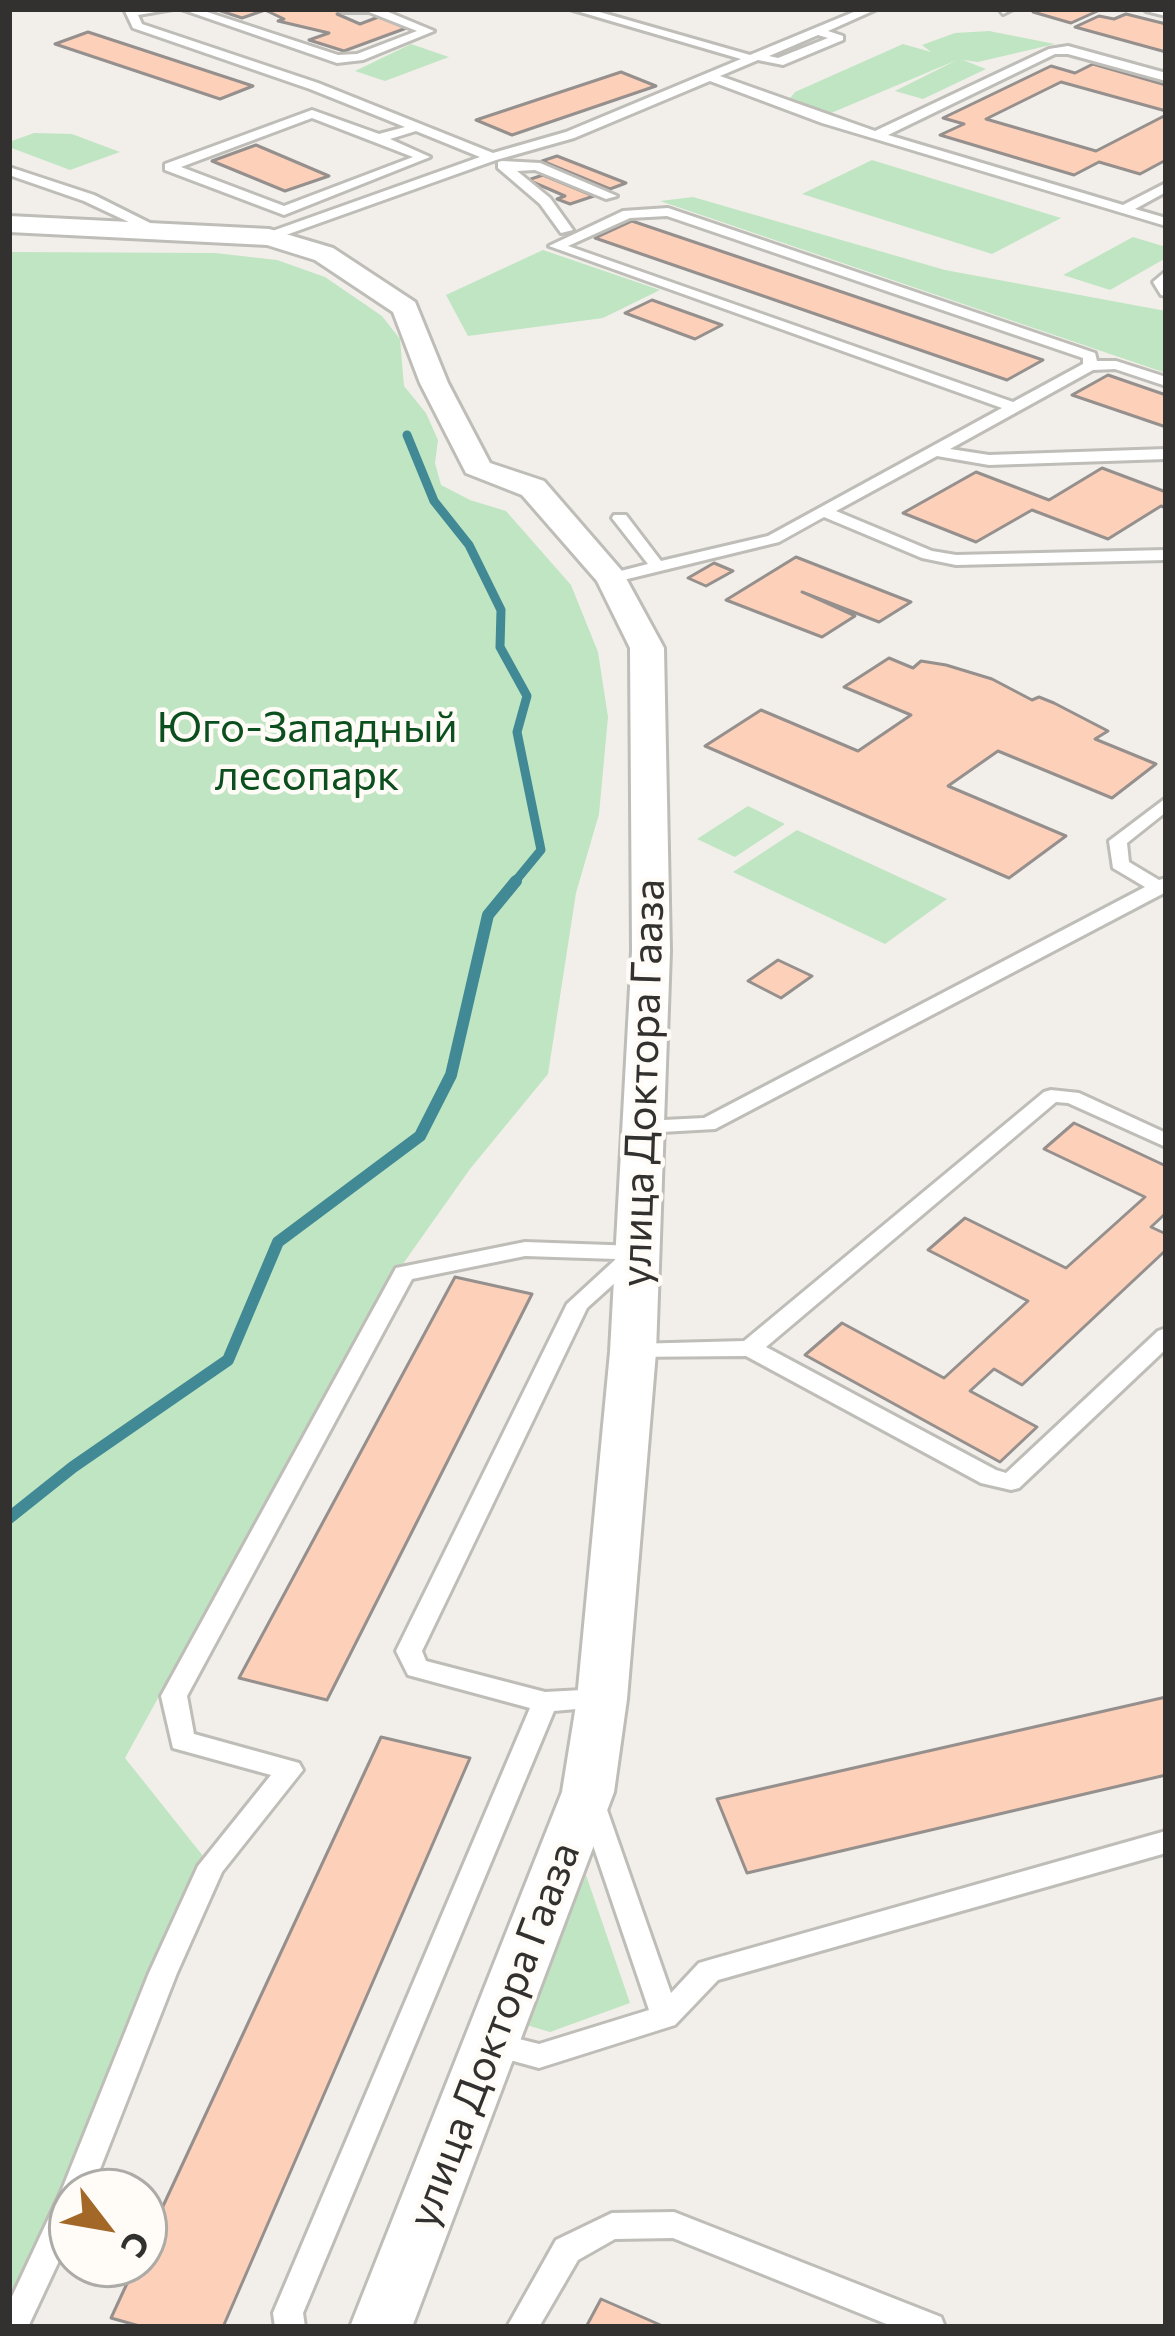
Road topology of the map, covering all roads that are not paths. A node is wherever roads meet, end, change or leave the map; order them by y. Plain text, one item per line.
1 (167, 9) edge
2 (187, 9) edge
3 (344, 9) edge
4 (369, 9) edge
5 (576, 9) edge
6 (871, 9) edge
7 (1150, 9) edge
8 (130, 11) edge
9 (1166, 14) edge
10 (816, 31) junction
11 (752, 57) junction
12 (1166, 77) edge
13 (714, 78) junction
14 (414, 128) junction
15 (877, 135) junction
16 (378, 138) junction
17 (492, 157) junction
18 (505, 168) junction
19 (9, 171) edge
20 (1166, 187) edge
21 (611, 196) dead end
22 (1124, 210) junction
23 (1166, 222) edge
24 (9, 224) edge
25 (277, 224) junction
26 (314, 224) junction
27 (155, 229) junction
28 (566, 230) dead end
29 (1166, 275) edge
30 (1166, 292) edge
31 (1090, 365) junction
32 (1166, 382) edge
33 (1017, 408) junction
34 (937, 451) junction
35 (1166, 454) edge
36 (825, 512) junction
37 (620, 518) dead end
38 (1166, 555) edge
39 (657, 566) junction
40 (611, 578) junction
41 (1166, 802) edge
42 (1163, 886) edge
43 (644, 1127) junction
44 (1166, 1141) edge
45 (637, 1253) junction
46 (1166, 1336) edge
47 (751, 1348) junction
48 (633, 1352) junction
49 (602, 1699) junction
50 (545, 1702) junction
51 (588, 1792) junction
52 (1166, 1842) edge
53 (665, 2017) junction
54 (491, 2044) junction
55 (86, 2168) edge
56 (48, 2252) edge
57 (13, 2327) edge
58 (290, 2327) edge
59 (381, 2327) edge
60 (522, 2327) edge
61 (930, 2327) edge

1 - 8 lane
2 - 4 lane
3 - 4 lane
5 - 11 lane
6 - 10 lane
7 - 9 lane
8 - 14 lane
10 - 11 lane
10 - 11 lane
11 - 13 lane
12 - 15 lane
13 - 15 lane
13 - 17 lane
14 - 16 lane
14 - 17 lane
15 - 22 lane
16 - 25 lane
16 - 25 lane
17 - 18 lane
17 - 26 lane
18 - 21 lane
18 - 28 lane
19 - 27 lane
20 - 22 lane
22 - 23 lane
24 - 27 street, улица Доктора Гааза
25 - 26 lane
25 - 26 lane
25 - 27 street, улица Доктора Гааза
25 - 40 street, улица Доктора Гааза
29 - 30 lane
31 - 32 lane
31 - 33 lane
31 - 33 lane
33 - 34 lane
34 - 35 lane
34 - 36 lane
36 - 38 lane
36 - 39 lane
37 - 39 lane
39 - 40 lane
40 - 43 street, улица Доктора Гааза
41 - 42 lane
42 - 43 lane
43 - 45 street, улица Доктора Гааза
44 - 47 lane
45 - 48 street, улица Доктора Гааза
45 - 50 lane
45 - 55 lane
46 - 47 lane
47 - 48 lane
48 - 49 street, улица Доктора Гааза
49 - 50 lane
49 - 51 street, улица Доктора Гааза
50 - 58 lane
51 - 53 lane
51 - 54 street, улица Доктора Гааза
52 - 53 lane
53 - 54 lane
54 - 59 street, улица Доктора Гааза
56 - 57 lane
60 - 61 lane

